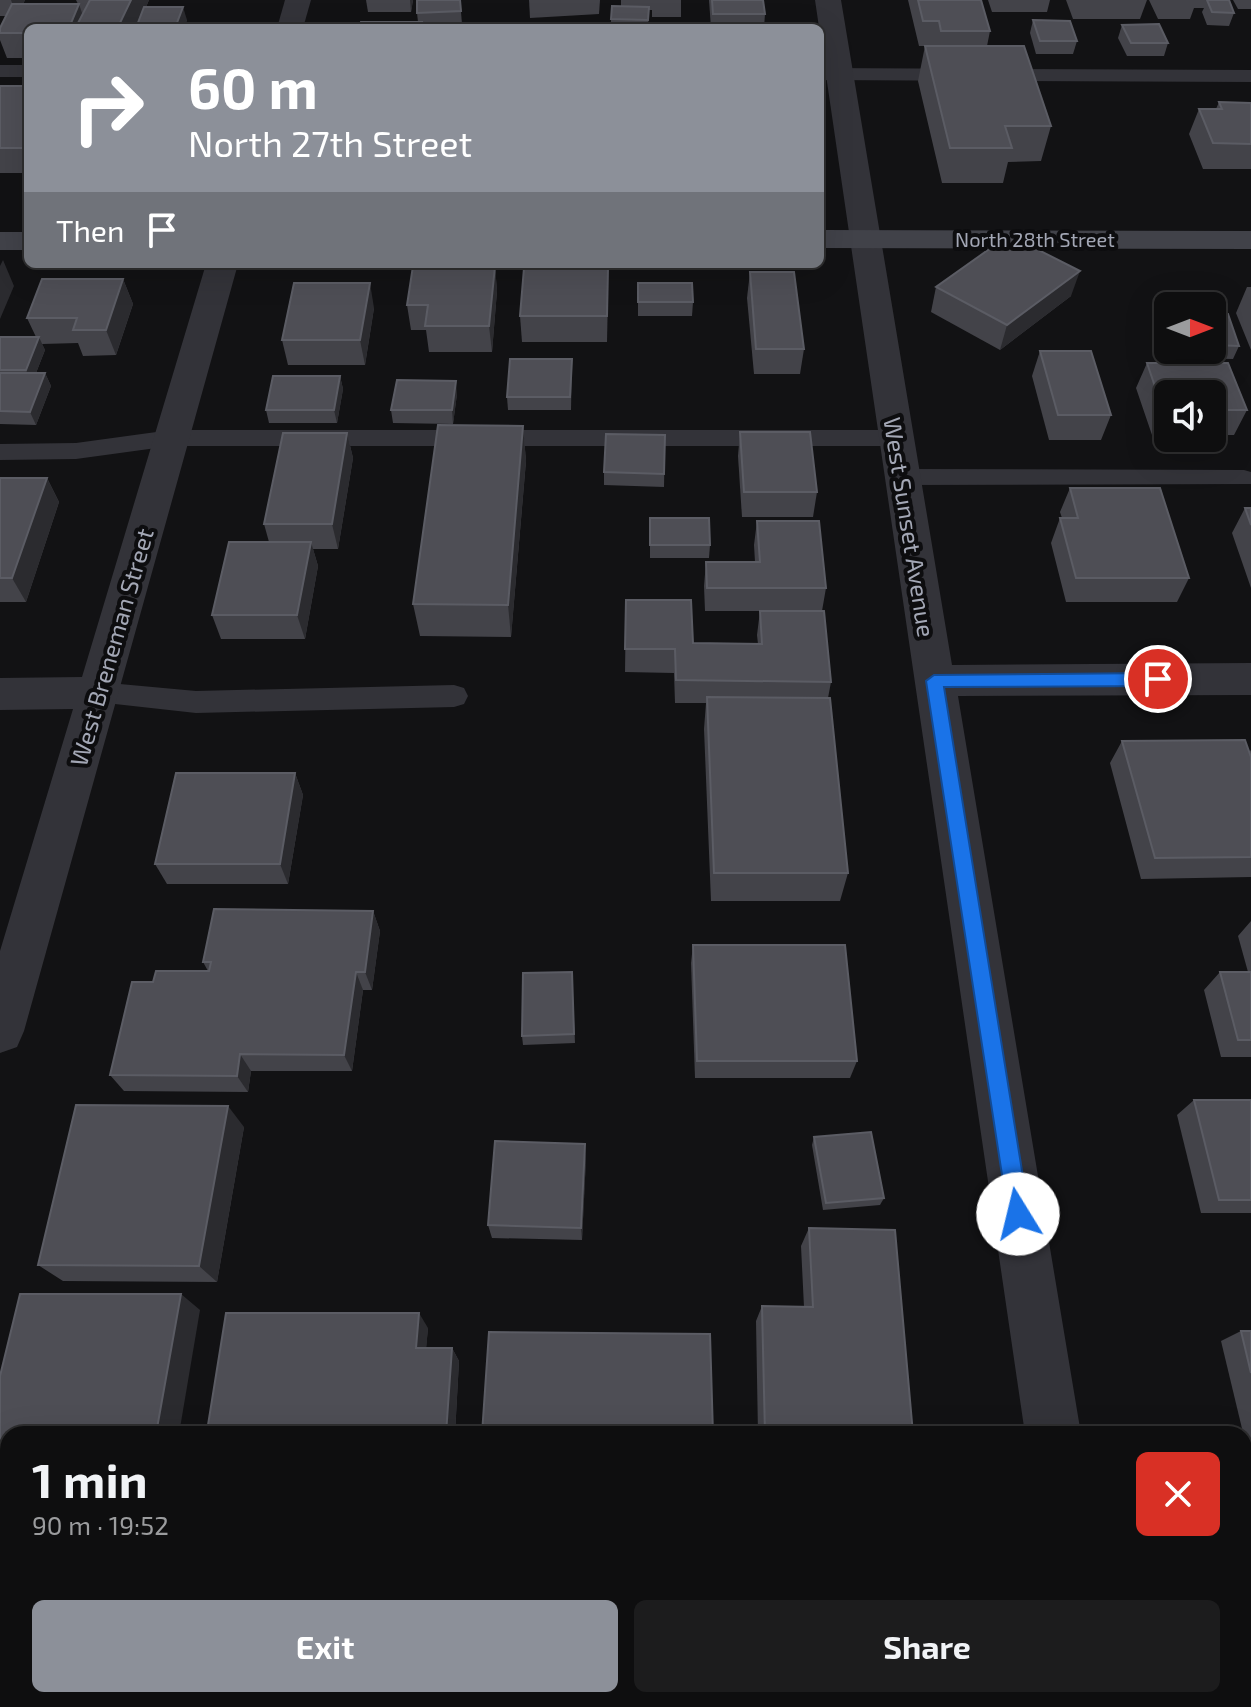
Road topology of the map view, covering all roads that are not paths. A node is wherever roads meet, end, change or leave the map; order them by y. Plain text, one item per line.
1 (298, 0) edge
2 (828, 0) edge
3 (291, 24) edge
4 (0, 71) edge
5 (24, 71) edge
6 (830, 74) edge
7 (1251, 76) edge
8 (824, 239) edge
9 (865, 239) junction
10 (1251, 240) edge
11 (0, 241) edge
12 (24, 241) edge
13 (221, 268) edge
14 (171, 438) junction
15 (0, 452) edge
16 (900, 458) junction
17 (1244, 478) dead end
18 (1251, 679) edge
19 (934, 681) junction
20 (98, 693) junction
21 (0, 694) edge
22 (454, 696) dead end
23 (0, 1031) edge
24 (1052, 1426) edge

1 - 3 street
2 - 6 street, West Sunset Avenue
4 - 5 lane
6 - 7 lane
6 - 9 street, West Sunset Avenue
8 - 9 street, North 28th Street
9 - 10 street, North 28th Street
9 - 16 street, West Sunset Avenue
11 - 12 street
13 - 14 street, West Breneman Street
14 - 15 lane
14 - 16 lane
14 - 20 street, West Breneman Street
16 - 17 lane
16 - 19 street, West Sunset Avenue
18 - 19 street
19 - 24 street, West Sunset Avenue
20 - 21 street
20 - 22 lane
20 - 23 street, West Breneman Street

